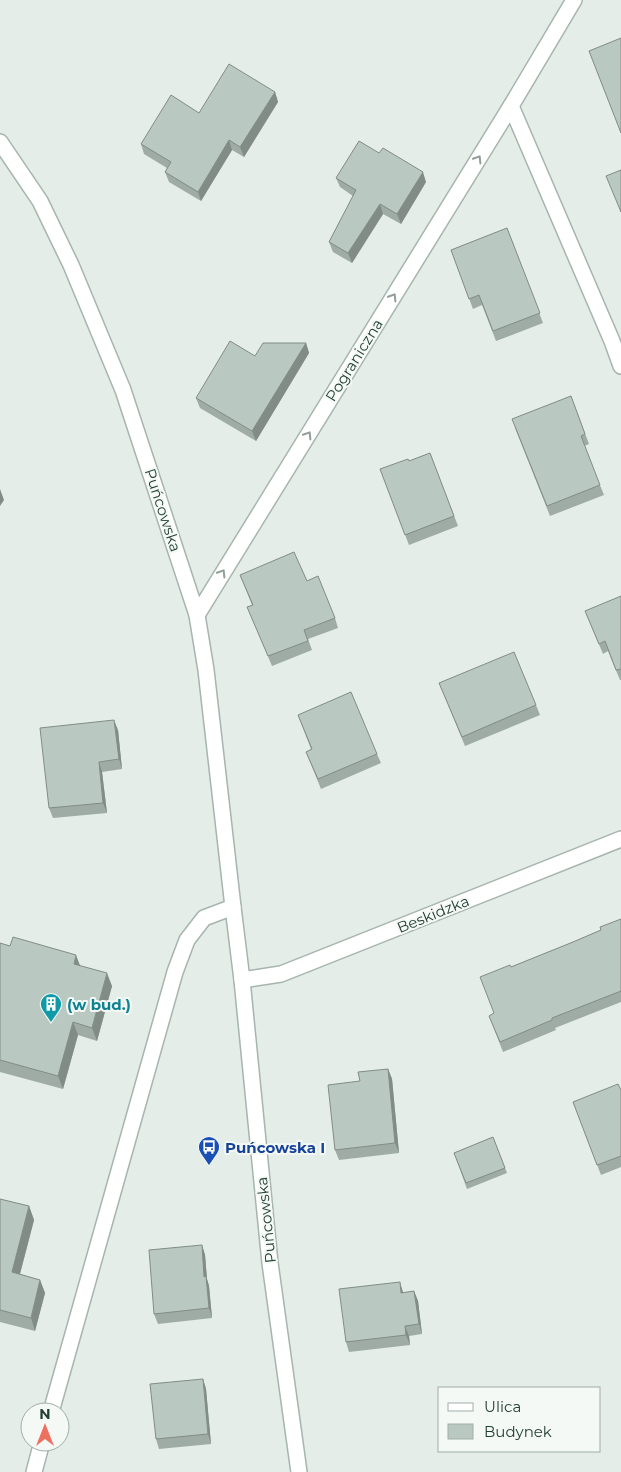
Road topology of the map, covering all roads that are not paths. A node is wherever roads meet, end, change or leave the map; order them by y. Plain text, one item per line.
1 (574, 0) edge
2 (511, 106) junction
3 (0, 142) edge
4 (616, 340) edge
5 (621, 366) edge
6 (197, 615) junction
7 (621, 840) edge
8 (232, 907) junction
9 (242, 980) junction
10 (53, 1402) edge
11 (39, 1452) edge
12 (34, 1472) edge
13 (299, 1472) edge

1 - 2 street, Pograniczna
2 - 4 street
6 -> 2 street, Pograniczna
3 - 6 street, Puńcowska
4 - 5 street
6 - 8 street, Puńcowska
7 - 9 street, Beskidzka
8 - 9 street, Puńcowska
8 - 10 street
9 - 13 street, Puńcowska
11 - 12 street

